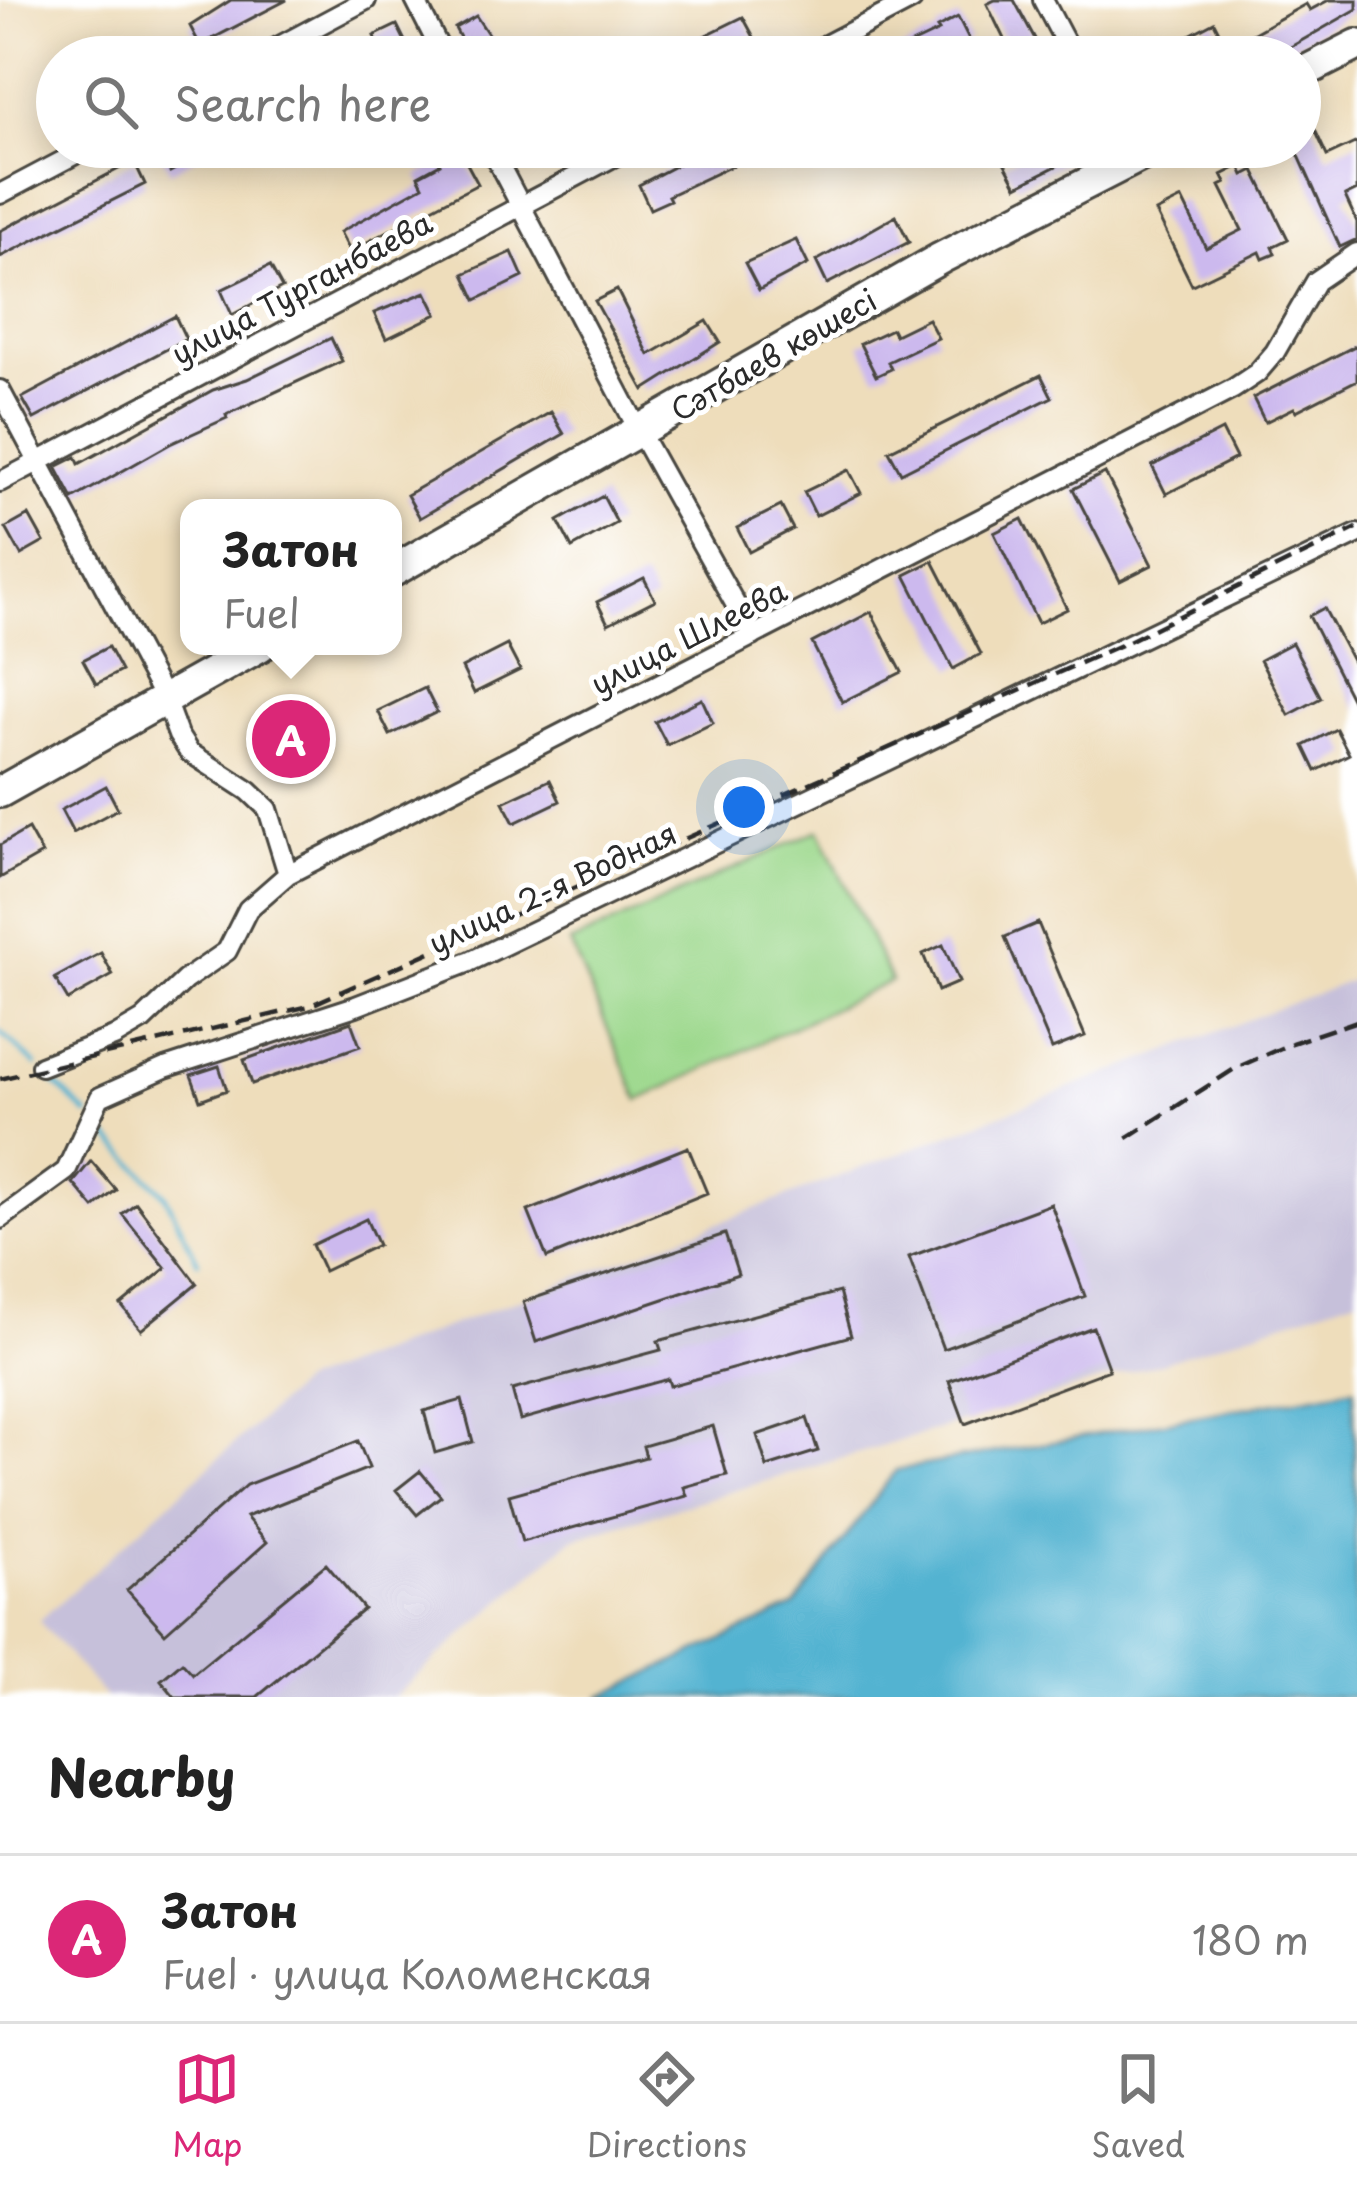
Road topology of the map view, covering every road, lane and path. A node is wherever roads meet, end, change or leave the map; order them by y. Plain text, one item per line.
1 (367, 0) edge
2 (415, 0) edge
3 (912, 0) edge
4 (1043, 0) edge
5 (299, 36) edge
6 (433, 36) edge
7 (843, 36) edge
8 (1062, 36) edge
9 (1357, 45) edge
10 (1321, 63) edge
11 (49, 168) edge
12 (501, 168) edge
13 (592, 168) edge
14 (1101, 168) edge
15 (0, 194) edge
16 (520, 206) junction
17 (1357, 253) edge
18 (0, 390) edge
19 (639, 431) junction
20 (38, 459) junction
21 (0, 482) edge
22 (1357, 534) edge
23 (402, 566) edge
24 (752, 636) junction
25 (244, 655) edge
26 (165, 700) junction
27 (0, 792) edge
28 (288, 874) junction
29 (41, 1066) dead end
30 (0, 1219) edge

1 - 5 street
2 - 6 street
3 - 7 street
4 - 8 street
9 - 10 main road
11 - 15 street
12 - 16 street
13 - 16 street, улица Турганбаева
14 - 19 main road, Сәтбаев көшесі
16 - 19 street
16 - 20 street, улица Турганбаева
17 - 24 street, улица Шлеева
18 - 20 street
19 - 23 main road, Сәтбаев көшесі
19 - 24 street
20 - 21 street, улица Турганбаева
20 - 26 street
22 - 30 street, улица 2-я Водная
24 - 28 street, улица Шлеева
25 - 26 main road
26 - 27 main road
26 - 28 street
28 - 29 street, улица Шлеева

